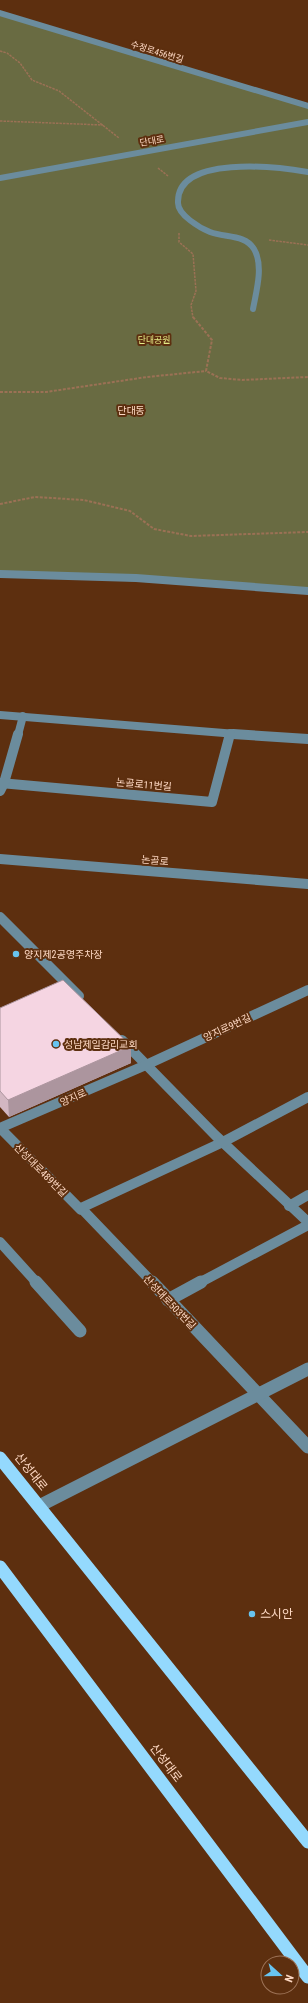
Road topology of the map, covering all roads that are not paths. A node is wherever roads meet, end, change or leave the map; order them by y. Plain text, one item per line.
1 (0, 13) edge
2 (308, 106) edge
3 (308, 122) edge
4 (308, 172) edge
5 (0, 178) edge
6 (253, 309) dead end
7 (0, 574) edge
8 (308, 591) edge
9 (0, 715) edge
10 (23, 716) junction
11 (230, 734) junction
12 (308, 739) edge
13 (1, 786) edge
14 (0, 859) edge
15 (308, 884) edge
16 (0, 916) edge
17 (308, 990) edge
18 (89, 1006) edge
19 (115, 1033) edge
20 (146, 1065) junction
21 (308, 1097) edge
22 (0, 1128) edge
23 (223, 1142) junction
24 (308, 1195) edge
25 (289, 1206) junction
26 (81, 1208) junction
27 (308, 1223) edge
28 (0, 1242) edge
29 (168, 1300) junction
30 (80, 1331) dead end
31 (308, 1369) edge
32 (260, 1395) junction
33 (308, 1447) edge
34 (0, 1458) edge
35 (39, 1506) junction
36 (0, 1567) edge
37 (308, 1842) edge
38 (308, 1977) edge

1 - 2 street, 수정로456번길
3 - 5 street, 단대로
4 - 6 street
7 - 8 street
9 - 10 street
10 - 11 street
10 - 13 street, 논골로11번길
11 - 12 street
11 - 13 street, 논골로11번길
14 - 15 street, 논골로
16 - 18 street
17 - 20 street, 양지로9번길
19 - 20 street
20 - 22 street, 양지로
20 - 23 street
21 - 23 street
22 - 26 street, 산성대로489번길
23 - 25 street
23 - 26 street
24 - 25 street
25 - 27 street
26 - 29 street, 산성대로503번길
27 - 29 street
28 - 30 street
29 - 32 street, 산성대로503번길
31 - 32 street
32 - 33 street, 산성대로503번길
32 - 35 street
34 - 35 main road, 산성대로
35 - 37 main road, 산성대로
36 - 38 main road, 산성대로

